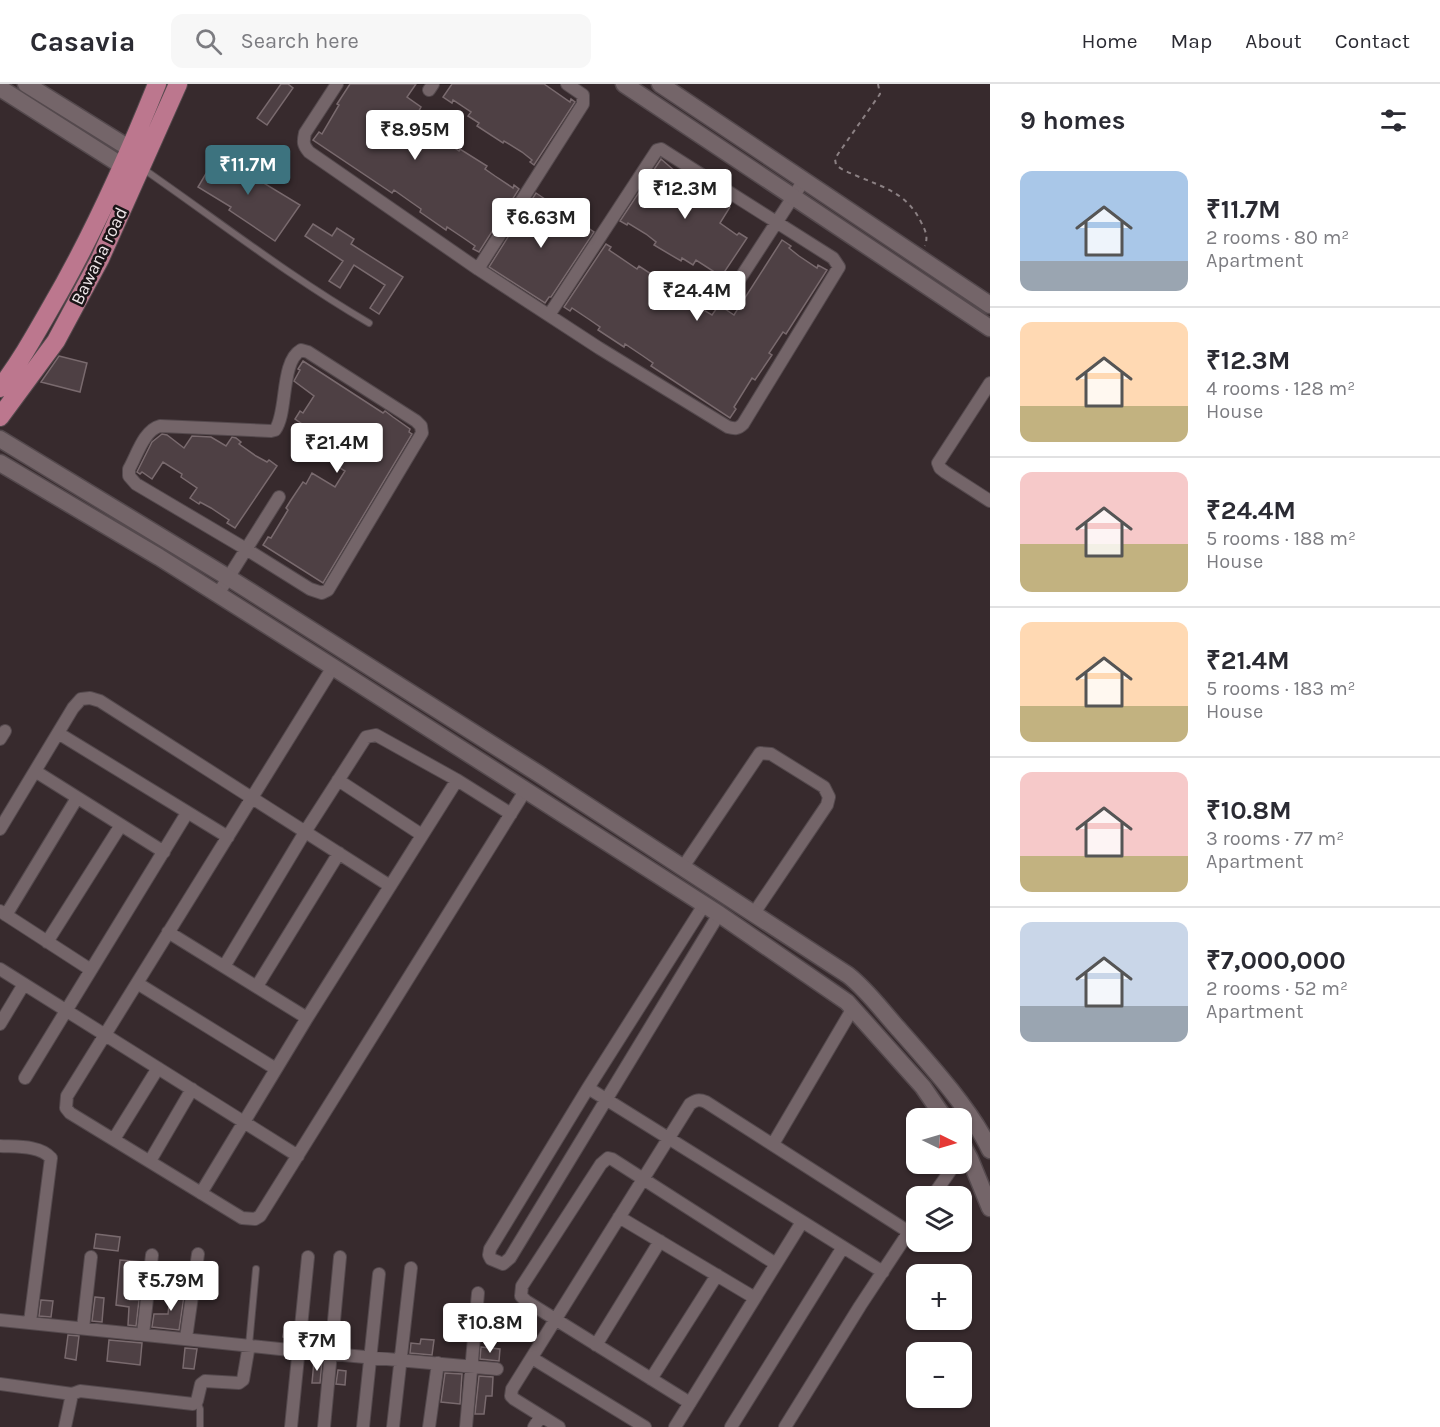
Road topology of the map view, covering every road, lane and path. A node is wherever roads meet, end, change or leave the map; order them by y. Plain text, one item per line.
1 (26, 84) edge
2 (157, 84) edge
3 (178, 84) edge
4 (337, 84) edge
5 (567, 84) edge
6 (624, 84) edge
7 (660, 84) edge
8 (878, 84) edge
9 (0, 88) edge
10 (136, 163) junction
11 (804, 180) junction
12 (792, 197) junction
13 (776, 222) junction
14 (919, 256) junction
15 (478, 268) junction
16 (729, 294) dead end
17 (990, 305) edge
18 (549, 315) junction
19 (369, 323) dead end
20 (990, 328) edge
21 (990, 383) edge
22 (0, 387) edge
23 (0, 417) edge
24 (0, 439) edge
25 (0, 463) edge
26 (279, 497) dead end
27 (990, 501) edge
28 (246, 549) junction
29 (229, 578) junction
30 (218, 594) junction
31 (333, 667) junction
32 (58, 733) junction
33 (35, 771) junction
34 (338, 780) junction
35 (457, 780) junction
36 (525, 791) junction
37 (77, 798) junction
38 (252, 798) junction
39 (188, 813) junction
40 (511, 814) junction
41 (2, 820) edge
42 (121, 825) junction
43 (305, 832) junction
44 (422, 836) junction
45 (228, 837) junction
46 (164, 852) junction
47 (339, 853) junction
48 (683, 867) junction
49 (390, 886) junction
50 (704, 904) junction
51 (3, 913) edge
52 (754, 913) junction
53 (719, 914) junction
54 (168, 932) junction
55 (47, 942) junction
56 (225, 966) junction
57 (0, 969) edge
58 (91, 970) junction
59 (137, 983) junction
60 (24, 984) junction
61 (257, 986) junction
62 (853, 1008) junction
63 (67, 1011) junction
64 (307, 1018) junction
65 (0, 1024) edge
66 (105, 1035) junction
67 (158, 1068) junction
68 (276, 1069) junction
69 (25, 1078) dead end
70 (588, 1088) junction
71 (192, 1089) junction
72 (606, 1099) junction
73 (937, 1108) edge
74 (244, 1122) junction
75 (980, 1132) junction
76 (668, 1138) junction
77 (114, 1139) junction
78 (972, 1140) edge
79 (773, 1144) junction
80 (0, 1146) edge
81 (990, 1150) edge
82 (298, 1156) junction
83 (150, 1161) junction
84 (972, 1169) edge
85 (643, 1179) junction
86 (201, 1192) junction
87 (990, 1208) edge
88 (619, 1217) junction
89 (802, 1222) junction
90 (906, 1230) edge
91 (906, 1237) edge
92 (660, 1241) junction
93 (843, 1247) junction
94 (198, 1254) dead end
95 (152, 1255) dead end
96 (91, 1257) dead end
97 (308, 1257) dead end
98 (340, 1257) dead end
99 (776, 1264) junction
100 (411, 1268) dead end
101 (256, 1269) dead end
102 (883, 1272) junction
103 (379, 1274) dead end
104 (717, 1275) junction
105 (478, 1293) dead end
106 (755, 1298) junction
107 (555, 1319) junction
108 (0, 1320) edge
109 (30, 1322) junction
110 (83, 1328) junction
111 (143, 1334) junction
112 (186, 1338) junction
113 (249, 1345) junction
114 (596, 1345) junction
115 (299, 1351) junction
116 (332, 1353) junction
117 (370, 1357) junction
118 (532, 1358) junction
119 (401, 1360) junction
120 (438, 1363) junction
121 (471, 1366) junction
122 (497, 1369) dead end
123 (651, 1379) junction
124 (0, 1384) edge
125 (72, 1394) junction
126 (197, 1401) junction
127 (690, 1403) junction
128 (538, 1421) edge
129 (65, 1427) edge
130 (200, 1427) edge
131 (291, 1427) edge
132 (324, 1427) edge
133 (363, 1427) edge
134 (393, 1427) edge
135 (429, 1427) edge
136 (466, 1427) edge
137 (559, 1427) edge
138 (645, 1427) edge
139 (675, 1427) edge
140 (732, 1427) edge
141 (785, 1427) edge

1 - 10 street
2 - 10 main road, Bawana road
3 - 10 main road, Bawana road
4 - 15 street
5 - 15 street
6 - 12 street
7 - 11 street
8 - 14 path
9 - 10 street
10 - 19 lane
10 - 22 main road, Bawana road
10 - 23 main road, Bawana road
11 - 12 street
11 - 14 street
12 - 13 street
12 - 20 street
13 - 16 street
13 - 18 street
13 - 18 street
14 - 17 street
15 - 18 street
21 - 27 street
24 - 29 street
25 - 30 street
26 - 28 street
28 - 28 street
28 - 29 street
29 - 30 street
29 - 48 street
30 - 31 street
31 - 36 street
31 - 38 street
32 - 33 street
32 - 38 street
32 - 39 street
33 - 37 street
33 - 41 street
34 - 35 street
34 - 43 street
34 - 44 street
35 - 40 street
35 - 44 street
36 - 40 street
36 - 50 street
37 - 42 street
37 - 51 street
38 - 43 street
38 - 45 street
39 - 45 street
39 - 46 street
40 - 82 street
42 - 46 street
42 - 55 street
43 - 47 street
43 - 56 street
44 - 49 street
45 - 54 street
46 - 58 street
47 - 49 street
47 - 61 street
48 - 52 street
48 - 52 street
49 - 64 street
50 - 53 street
50 - 70 street
51 - 55 street
52 - 75 street
53 - 62 street
53 - 72 street
54 - 56 street
54 - 59 street
55 - 58 street
56 - 61 street
57 - 60 street
58 - 63 street
59 - 66 street
59 - 68 street
60 - 63 street
60 - 65 street
61 - 64 street
62 - 73 street
62 - 79 street
63 - 66 street
63 - 69 street
64 - 68 street
66 - 67 street
66 - 77 street
67 - 71 street
67 - 77 street
68 - 74 street
70 - 72 street
70 - 72 street
71 - 74 street
71 - 83 street
72 - 76 street
74 - 82 street
74 - 86 street
75 - 78 street
75 - 81 street
76 - 79 street
76 - 85 street
76 - 89 street
77 - 83 street
79 - 90 street
80 - 109 street
82 - 86 street
83 - 86 street
84 - 87 street
85 - 88 street
85 - 99 street
85 - 107 street
88 - 92 street
88 - 107 street
89 - 93 street
89 - 99 street
91 - 102 street
92 - 104 street
92 - 114 street
93 - 102 street
93 - 140 street
94 - 112 street
95 - 111 street
96 - 110 street
97 - 115 street
98 - 116 street
99 - 106 street
100 - 119 street
101 - 113 lane
102 - 141 street
103 - 117 street
104 - 106 street
104 - 123 street
105 - 121 street
106 - 127 street
107 - 114 street
107 - 118 street
108 - 109 street
109 - 110 street
110 - 111 street
111 - 112 street
112 - 113 street
113 - 115 street
113 - 126 street
114 - 123 street
115 - 116 street
115 - 131 street
116 - 117 street
116 - 132 street
117 - 119 street
117 - 133 street
118 - 128 street
118 - 138 street
119 - 120 street
119 - 134 street
120 - 121 street
120 - 135 street
121 - 122 street
121 - 136 street
123 - 127 street
124 - 125 street
125 - 126 street
125 - 129 street
126 - 130 lane
127 - 139 street
128 - 137 street

